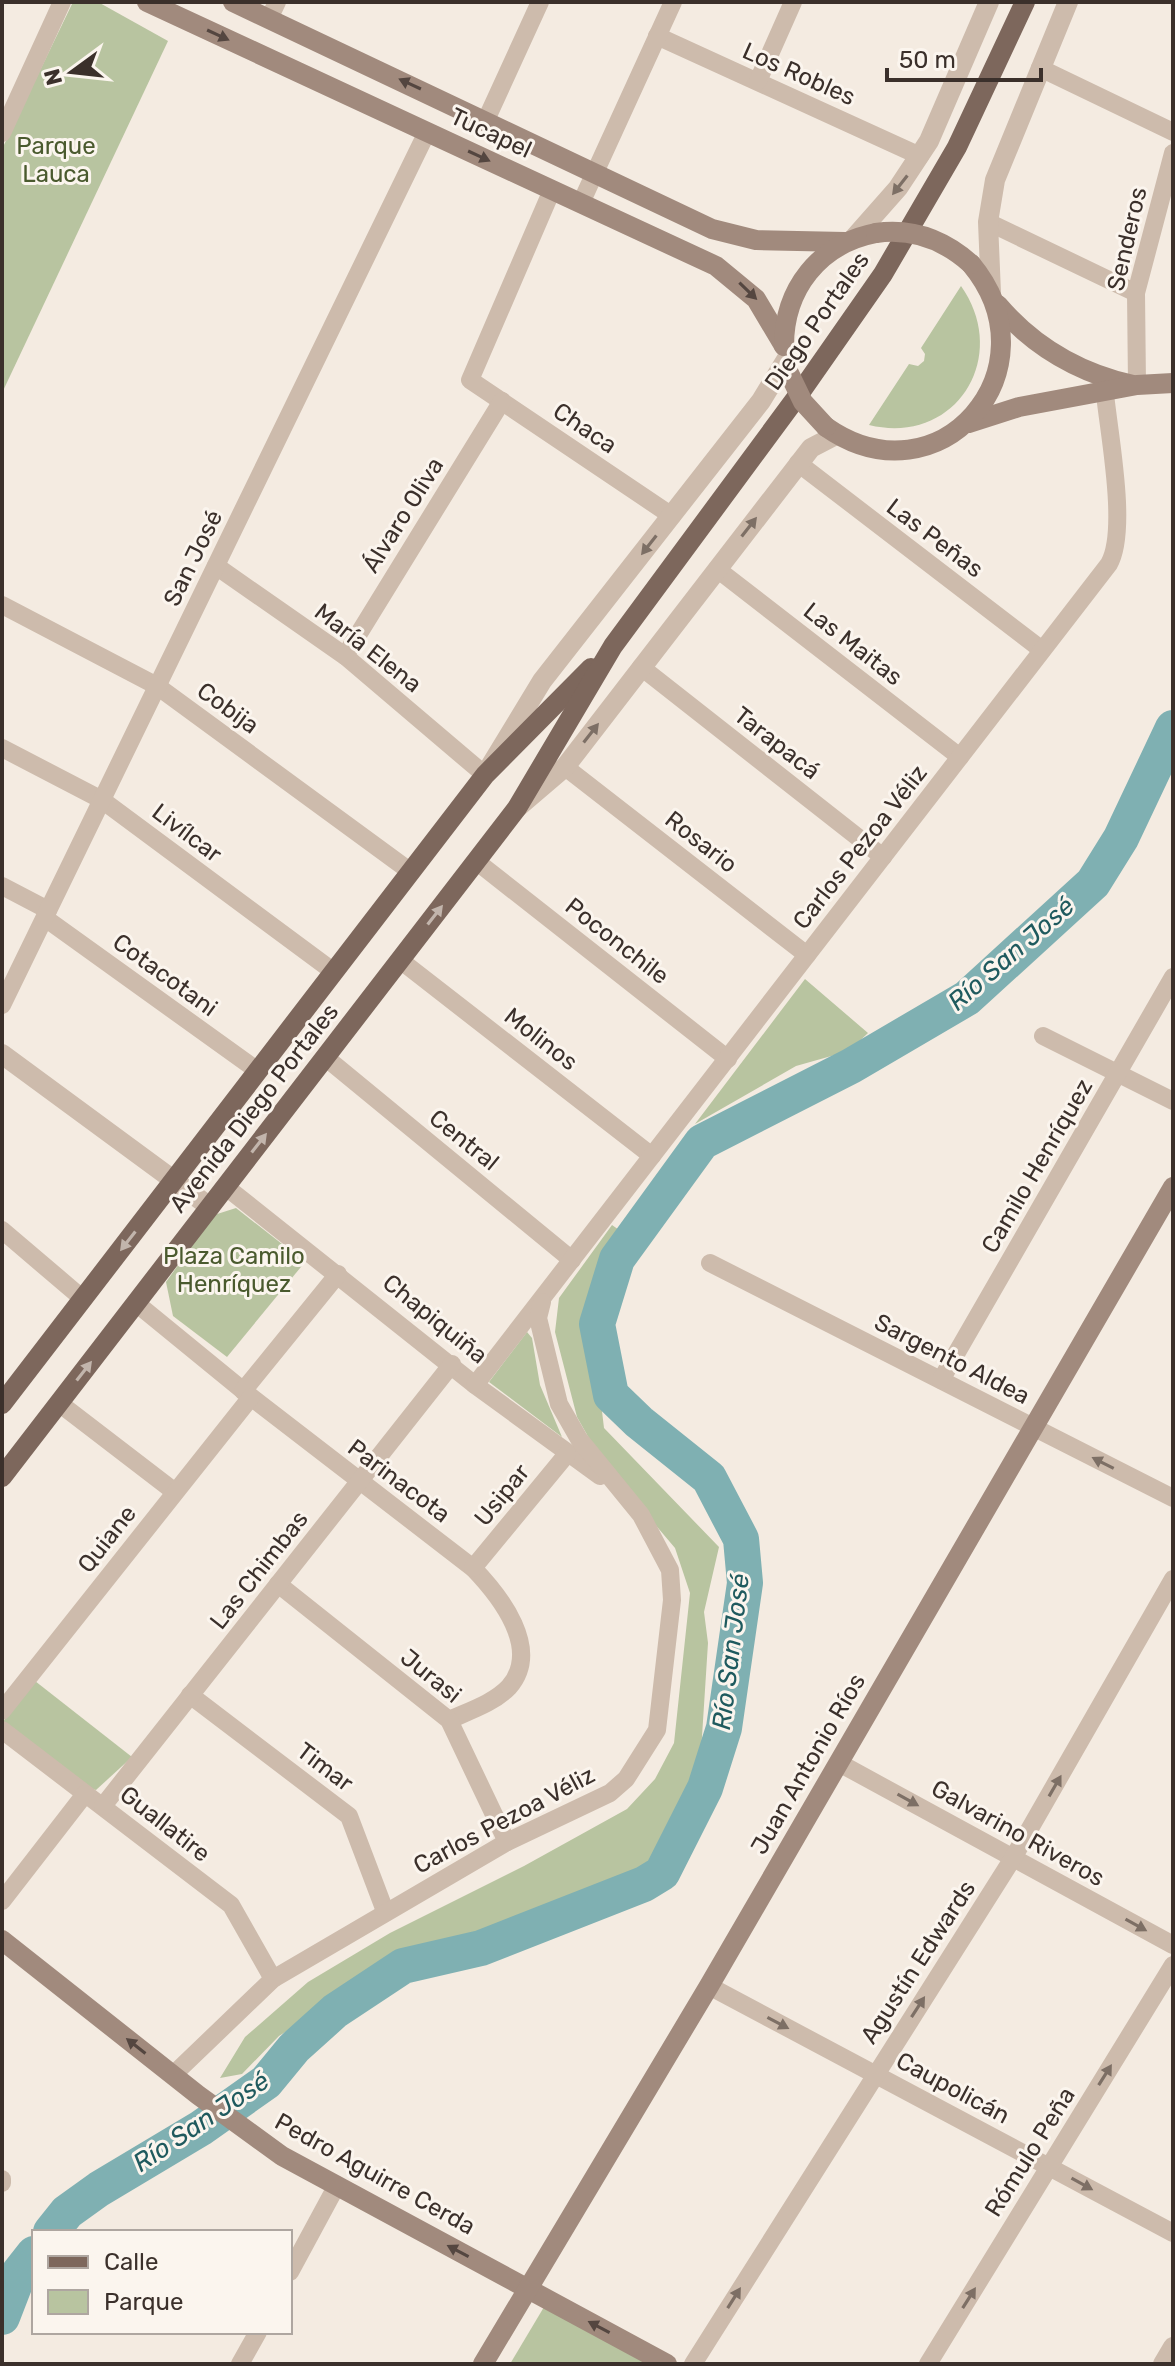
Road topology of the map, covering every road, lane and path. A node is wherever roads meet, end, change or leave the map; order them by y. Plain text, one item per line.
1 (62, 2) edge
2 (147, 2) edge
3 (233, 2) edge
4 (540, 2) edge
5 (673, 2) edge
6 (793, 2) edge
7 (989, 2) edge
8 (1025, 2) edge
9 (1068, 2) edge
10 (273, 11) edge
11 (657, 36) junction
12 (1040, 68) junction
13 (758, 81) junction
14 (486, 120) junction
15 (427, 132) junction
16 (1173, 132) edge
17 (2, 133) edge
18 (1173, 153) edge
19 (920, 156) junction
20 (595, 170) junction
21 (552, 190) junction
22 (581, 203) junction
23 (988, 222) junction
24 (849, 240) junction
25 (1136, 293) junction
26 (993, 296) junction
27 (786, 359) junction
28 (1156, 384) edge
29 (1105, 394) junction
30 (502, 401) junction
31 (959, 429) junction
32 (831, 431) junction
33 (798, 463) junction
34 (672, 516) junction
35 (216, 566) junction
36 (717, 569) junction
37 (2, 605) edge
38 (613, 646) junction
39 (1042, 650) junction
40 (345, 656) junction
41 (641, 667) junction
42 (157, 686) junction
43 (2, 748) edge
44 (960, 757) junction
45 (565, 767) junction
46 (485, 775) junction
47 (102, 800) junction
48 (517, 808) junction
49 (883, 857) junction
50 (476, 861) junction
51 (411, 872) junction
52 (2, 886) edge
53 (46, 914) junction
54 (807, 955) junction
55 (400, 960) junction
56 (334, 972) junction
57 (1173, 977) edge
58 (2, 1005) edge
59 (1043, 1036) dead end
60 (2, 1054) edge
61 (325, 1057) junction
62 (728, 1059) junction
63 (258, 1071) junction
64 (1118, 1073) junction
65 (1173, 1101) edge
66 (652, 1156) junction
67 (175, 1179) junction
68 (226, 1187) junction
69 (1173, 1187) edge
70 (210, 1207) junction
71 (2, 1230) edge
72 (572, 1260) junction
73 (710, 1263) dead end
74 (338, 1274) junction
75 (544, 1296) junction
76 (83, 1299) junction
77 (136, 1303) junction
78 (452, 1364) junction
79 (941, 1380) junction
80 (475, 1385) junction
81 (247, 1394) junction
82 (2, 1402) edge
83 (59, 1403) junction
84 (1034, 1427) junction
85 (567, 1454) junction
86 (2, 1477) edge
87 (360, 1481) junction
88 (616, 1486) junction
89 (175, 1492) junction
90 (1173, 1498) edge
91 (473, 1568) junction
92 (1173, 1579) edge
93 (278, 1584) junction
94 (190, 1695) junction
95 (2, 1711) edge
96 (449, 1720) junction
97 (2, 1730) edge
98 (839, 1763) junction
99 (85, 1794) junction
100 (103, 1806) junction
101 (507, 1842) junction
102 (1013, 1858) junction
103 (2, 1901) edge
104 (385, 1911) junction
105 (2, 1940) edge
106 (1173, 1945) edge
107 (1173, 1965) edge
108 (273, 1979) junction
109 (709, 1986) junction
110 (875, 2074) junction
111 (173, 2075) junction
112 (1050, 2166) junction
113 (337, 2185) junction
114 (1173, 2233) edge
115 (292, 2268) edge
116 (527, 2288) junction
117 (257, 2334) edge
118 (1173, 2347) edge
119 (240, 2364) edge
120 (483, 2364) edge
121 (667, 2364) edge
122 (693, 2364) edge
123 (928, 2364) edge
124 (1163, 2364) edge

1 - 17 street
2 -> 15 main road, Tucapel
3 - 10 main road, Tucapel
4 - 14 street
5 - 11 street
6 - 13 street
7 - 19 street, Diego Portales
8 - 38 main road, Diego Portales
9 - 12 street
14 -> 10 main road, Tucapel
11 - 13 street, Los Robles
11 - 20 street
12 - 16 street
12 - 23 street
13 - 19 street, Los Robles
14 - 20 main road, Tucapel
15 -> 21 main road, Tucapel
15 - 35 street, San José
18 - 25 street, Senderos
19 -> 24 street, Diego Portales
20 - 22 street
20 - 24 main road, Tucapel
21 - 22 main road, Tucapel
21 - 30 street, Chaca
22 -> 27 main road, Tucapel
23 - 25 street
23 - 26 street
24 - 26 main road, bridge
24 - 27 main road
25 - 28 street, Senderos
26 - 28 main road
26 - 31 main road
27 - 32 main road, bridge
27 - 34 street, Diego Portales
28 - 29 main road
29 - 31 main road
29 - 39 street, Carlos Pezoa Véliz
30 - 34 street, Chaca
30 - 40 street, Álvaro Oliva
31 - 32 main road
32 - 33 street
36 -> 33 street
33 - 39 street, Las Peñas
34 -> 46 street, Diego Portales
35 - 40 street, María Elena
35 - 42 street, San José
36 - 41 street
36 - 44 street, Las Maitas
37 - 42 street, Cobija
38 - 46 main road, Diego Portales
38 - 48 main road, Diego Portales
39 - 44 street, Carlos Pezoa Véliz
40 - 46 street, María Elena
45 -> 41 street
41 - 49 street, Tarapacá
42 - 47 street, San José
42 - 51 street, Cobija
43 - 47 street, Livílcar
44 - 49 street, Carlos Pezoa Véliz
45 - 48 street
45 - 54 street, Rosario
46 - 51 main road, Avenida Diego Portales
47 - 53 street, San José
47 - 56 street, Livílcar
48 - 50 main road, Avenida Diego Portales
49 - 54 street, Carlos Pezoa Véliz
55 -> 50 main road, Avenida Diego Portales
50 - 62 street, Poconchile
51 - 56 main road, Avenida Diego Portales
52 - 53 street, Cotacotani
53 - 58 street, San José
53 - 63 street, Cotacotani
54 - 62 street, Carlos Pezoa Véliz
55 - 61 main road, Avenida Diego Portales
55 - 66 street, Molinos
56 - 63 main road, Avenida Diego Portales
57 - 64 street, Camilo Henríquez
59 - 64 street
60 - 67 street
68 -> 61 main road, Avenida Diego Portales
61 - 72 street, Central
62 - 66 street, Carlos Pezoa Véliz
63 - 67 main road, Avenida Diego Portales
64 - 65 street
64 - 79 street, Camilo Henríquez
66 - 72 street, Carlos Pezoa Véliz
67 - 70 street
67 -> 76 main road, Avenida Diego Portales
68 - 70 main road, Avenida Diego Portales
68 - 74 street, Chapiquiña
69 - 84 main road, Juan Antonio Ríos
70 - 77 main road, Avenida Diego Portales
71 - 76 street
72 - 75 street, Carlos Pezoa Véliz
73 - 79 street, Sargento Aldea
74 - 78 street, Chapiquiña
74 - 81 street, Quiane
75 - 80 street, Carlos Pezoa Véliz
75 - 88 street, Carlos Pezoa Véliz
76 - 82 main road, Avenida Diego Portales
77 - 81 street, Parinacota
83 -> 77 main road, Avenida Diego Portales
78 - 80 street, Chapiquiña
78 - 87 street, Las Chimbas
79 - 84 street, Sargento Aldea
80 - 85 street, Chapiquiña
81 - 87 street, Parinacota
81 - 89 street, Quiane
83 - 86 main road, Avenida Diego Portales
83 - 89 street
90 -> 84 street, Sargento Aldea
84 - 98 main road, Juan Antonio Ríos
85 - 88 street, Chapiquiña
85 - 91 street, Usipar
87 - 91 street, Parinacota
87 - 93 street, Las Chimbas
88 - 101 street, Carlos Pezoa Véliz
89 - 95 street, Quiane
91 - 96 street, Parinacota
102 -> 92 street, Agustín Edwards
93 - 94 street, Las Chimbas
93 - 96 street, Jurasi
94 - 100 street, Las Chimbas
94 - 104 street, Timar
96 - 101 street, Jurasi
97 - 99 street, Guallatire
98 -> 102 street, Galvarino Riveros
98 - 109 main road, Juan Antonio Ríos
99 - 100 street, Guallatire
99 - 103 street
100 - 108 street, Guallatire
101 - 104 street, Carlos Pezoa Véliz
102 -> 106 street, Galvarino Riveros
110 -> 102 street, Agustín Edwards
104 - 108 street, Carlos Pezoa Véliz
111 -> 105 main road, Pedro Aguirre Cerda
112 -> 107 street, Rómulo Peña
108 - 111 street, Carlos Pezoa Véliz
109 -> 110 street, Caupolicán
109 - 116 main road, Juan Antonio Ríos
110 - 112 street, Caupolicán
122 -> 110 street, Agustín Edwards
111 - 113 main road, Pedro Aguirre Cerda
112 -> 114 street, Caupolicán
123 -> 112 street, Rómulo Peña
113 - 115 street
116 -> 113 main road, Pedro Aguirre Cerda
116 - 120 main road, Juan Antonio Ríos
121 -> 116 main road, Pedro Aguirre Cerda
117 - 119 street
118 - 124 street

